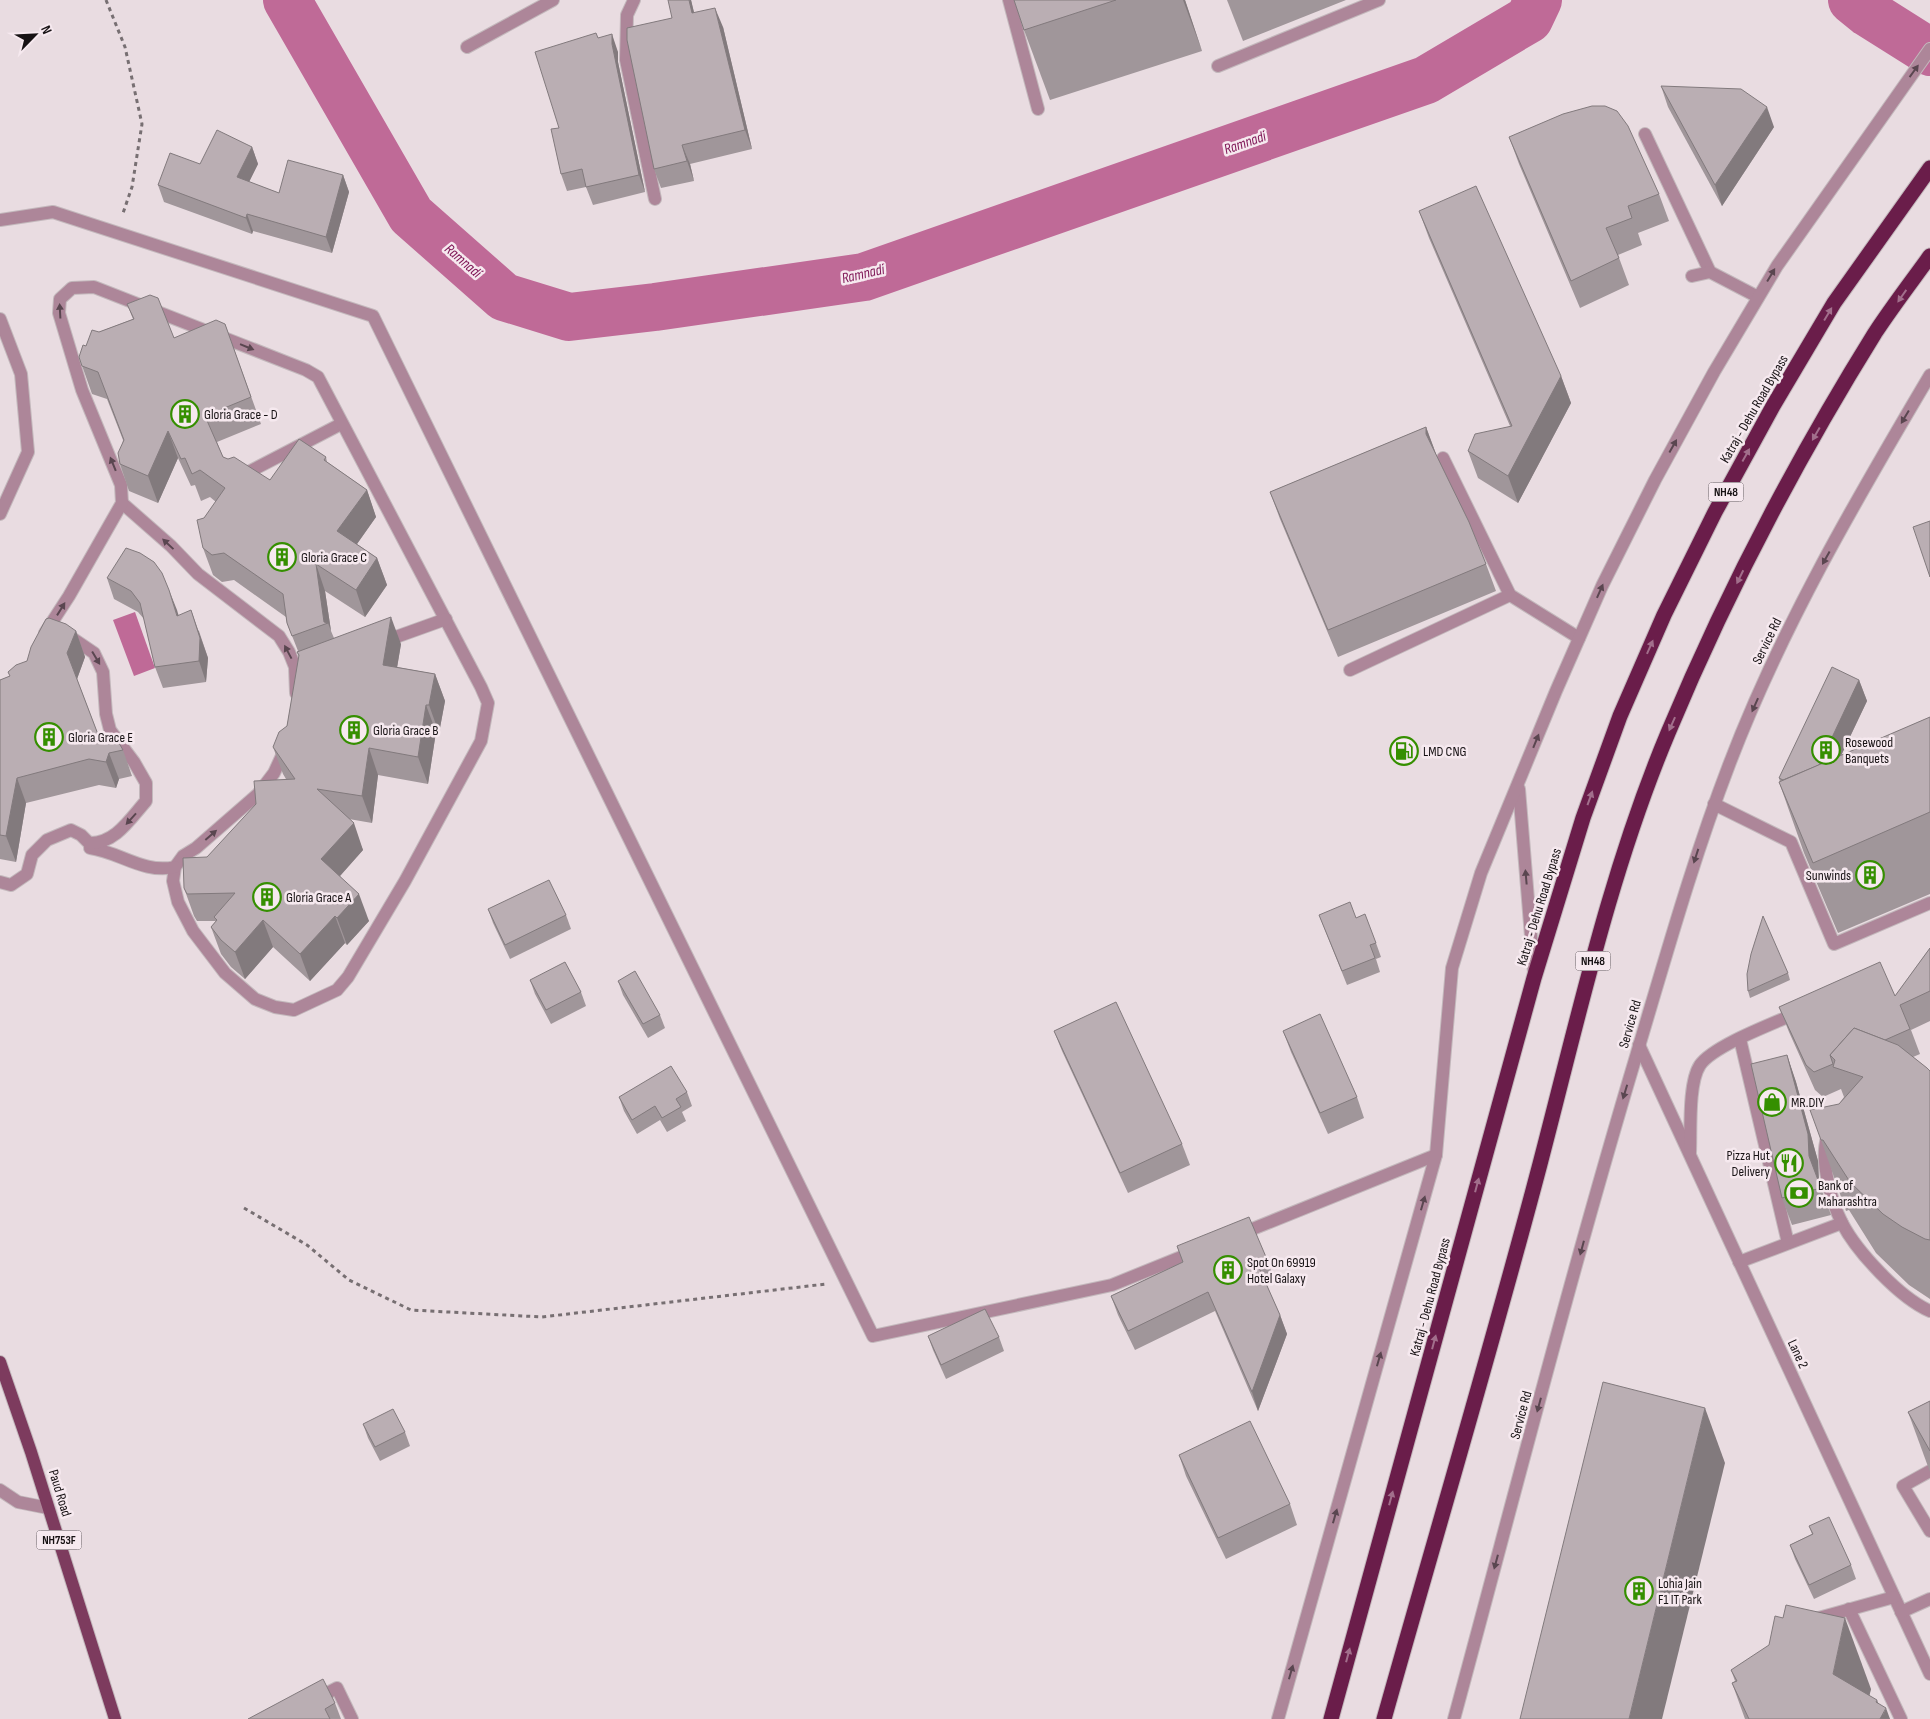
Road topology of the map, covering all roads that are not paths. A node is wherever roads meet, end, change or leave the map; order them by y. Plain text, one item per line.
1 (553, 0) edge
2 (634, 0) edge
3 (1009, 0) edge
4 (1379, 0) edge
5 (467, 47) dead end
6 (1930, 49) edge
7 (1218, 66) dead end
8 (1038, 109) dead end
9 (1645, 134) dead end
10 (1930, 168) edge
11 (655, 199) dead end
12 (0, 220) edge
13 (1930, 256) edge
14 (1710, 272) junction
15 (1692, 276) dead end
16 (1758, 297) junction
17 (0, 319) edge
18 (1930, 375) edge
19 (341, 424) junction
20 (1443, 458) dead end
21 (238, 478) edge
22 (122, 503) junction
23 (0, 514) edge
24 (1510, 595) junction
25 (446, 619) junction
26 (1580, 638) junction
27 (371, 646) edge
28 (1350, 670) dead end
29 (295, 702) edge
30 (289, 735) edge
31 (1518, 786) junction
32 (1714, 804) junction
33 (175, 867) junction
34 (0, 882) edge
35 (0, 887) edge
36 (1930, 903) edge
37 (1534, 978) junction
38 (1810, 1007) edge
39 (1740, 1039) junction
40 (1639, 1045) junction
41 (1830, 1128) edge
42 (1436, 1155) junction
43 (1690, 1155) junction
44 (1842, 1222) junction
45 (1232, 1237) edge
46 (1788, 1243) junction
47 (1204, 1248) edge
48 (1740, 1262) junction
49 (1930, 1311) edge
50 (0, 1362) edge
51 (1930, 1471) edge
52 (0, 1490) edge
53 (48, 1508) junction
54 (1930, 1531) edge
55 (1894, 1597) junction
56 (1930, 1599) edge
57 (1849, 1610) junction
58 (1901, 1612) junction
59 (1806, 1622) edge
60 (1930, 1674) edge
61 (303, 1706) edge
62 (116, 1719) edge
63 (352, 1719) edge
64 (1278, 1719) edge
65 (1331, 1719) edge
66 (1384, 1719) edge
67 (1454, 1719) edge
68 (1901, 1719) edge

1 - 5 street
2 - 11 street
3 - 8 street
4 - 7 street
16 -> 6 street
9 - 14 street
37 -> 10 highway, Katraj - Dehu Road Bypass / NH48
12 - 47 street
13 -> 66 highway, NH48
14 - 15 street
14 - 16 street
26 -> 16 street
17 - 23 street
18 -> 32 street, Service Rd
19 - 21 street
22 -> 19 street
19 - 25 street
20 - 24 street
29 -> 22 street
22 - 34 street
24 - 26 street
24 - 28 street
25 - 27 street
25 - 33 street
31 -> 26 street
33 -> 30 street
37 -> 31 street
31 - 42 street
32 - 36 street
32 -> 40 street, Service Rd
33 - 35 street
65 -> 37 highway, Katraj - Dehu Road Bypass / NH48
38 - 39 street
39 - 43 street
39 - 46 street
40 - 43 street, Lane 2
40 -> 67 street, Service Rd
41 - 44 street
42 - 45 street
64 -> 42 street
43 - 48 street, Lane 2
44 - 46 street
44 - 49 street
46 - 48 street
48 - 55 street, Lane 2
50 - 53 main road, Paud Road / NH753F
51 - 54 street
52 - 53 street
53 - 62 main road, Paud Road / NH753F
55 - 57 street
55 - 58 street, Lane 2
56 - 58 street
57 - 59 street
57 - 68 street
58 - 60 street, Lane 2
61 - 63 street

